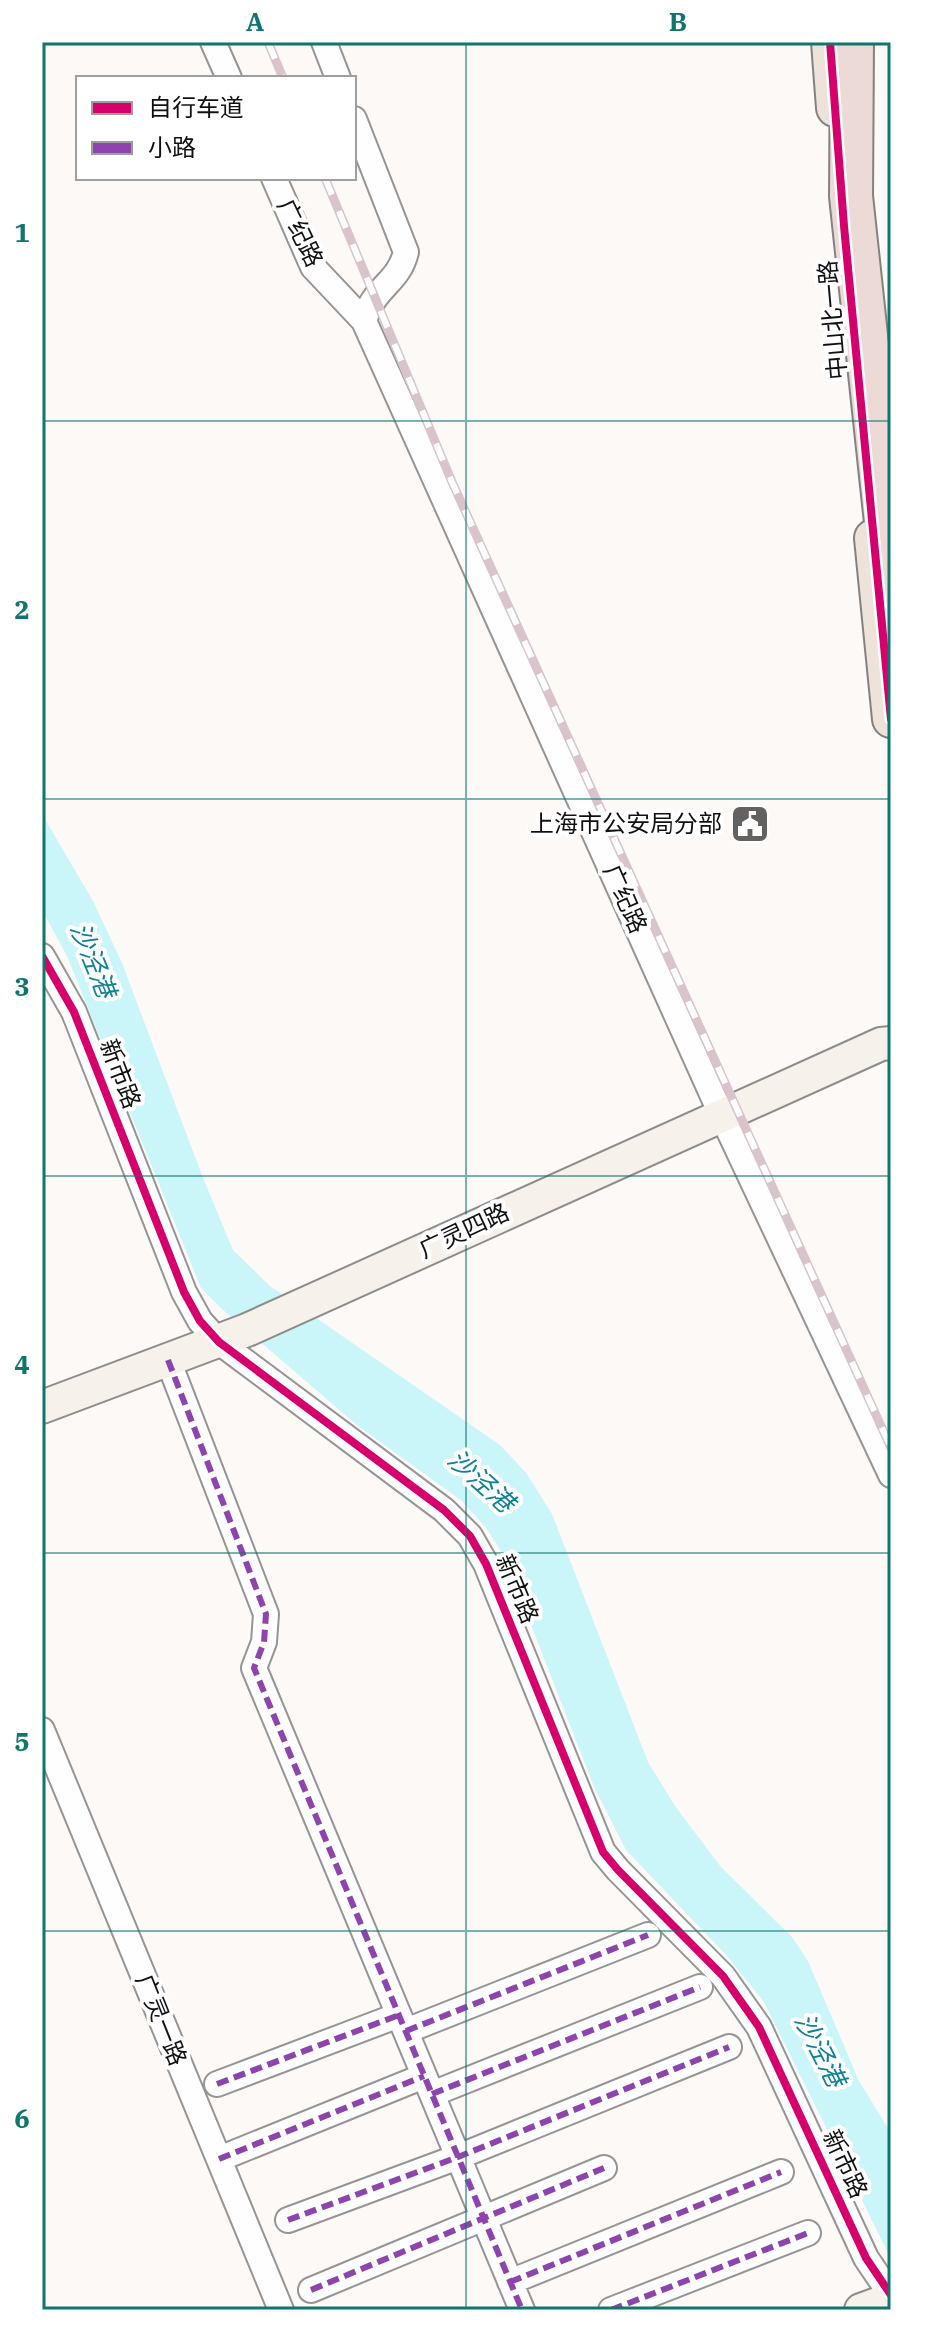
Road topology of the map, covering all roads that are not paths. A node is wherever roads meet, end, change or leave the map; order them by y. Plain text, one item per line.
1 (213, 42) edge
2 (324, 42) edge
3 (873, 42) edge
4 (835, 45) edge
5 (228, 76) edge
6 (337, 76) edge
7 (356, 124) edge
8 (275, 180) edge
9 (364, 321) junction
10 (891, 364) edge
11 (885, 582) edge
12 (891, 640) edge
13 (891, 719) edge
14 (45, 968) edge
15 (888, 1040) edge
16 (721, 1114) junction
17 (227, 1338) junction
18 (168, 1360) junction
19 (42, 1407) edge
20 (891, 1475) edge
21 (42, 1730) edge
22 (648, 1935) dead end
23 (700, 1987) dead end
24 (402, 2023) junction
25 (729, 2047) dead end
26 (217, 2084) dead end
27 (428, 2085) junction
28 (458, 2157) junction
29 (219, 2159) junction
30 (604, 2168) dead end
31 (781, 2172) dead end
32 (288, 2220) dead end
33 (484, 2220) junction
34 (808, 2233) dead end
35 (510, 2282) junction
36 (311, 2290) dead end
37 (891, 2297) edge
38 (281, 2310) edge
39 (522, 2310) edge
40 (611, 2310) edge
41 (861, 2310) edge

1 - 5 street
2 - 6 street
3 - 10 highway
4 - 11 highway
7 - 9 street
8 - 9 street, 广纪路
9 - 16 street, 广纪路
11 - 12 main road
11 - 13 main road
14 - 17 street, 新市路
15 - 16 main road, 广灵四路
16 - 17 main road, 广灵四路
16 - 20 street, 广纪路
17 - 18 main road, 广灵四路
17 - 37 street, 新市路
18 - 19 main road, 广灵四路
18 - 24 street
21 - 29 street, 广灵一路
22 - 24 street
23 - 27 street
24 - 26 street
24 - 27 street
25 - 28 street
27 - 28 street
27 - 29 street
28 - 32 street
28 - 33 street
29 - 38 street, 广灵一路
30 - 33 street
31 - 35 street
33 - 35 street
33 - 36 street
34 - 40 street
35 - 39 street
37 - 41 main road

